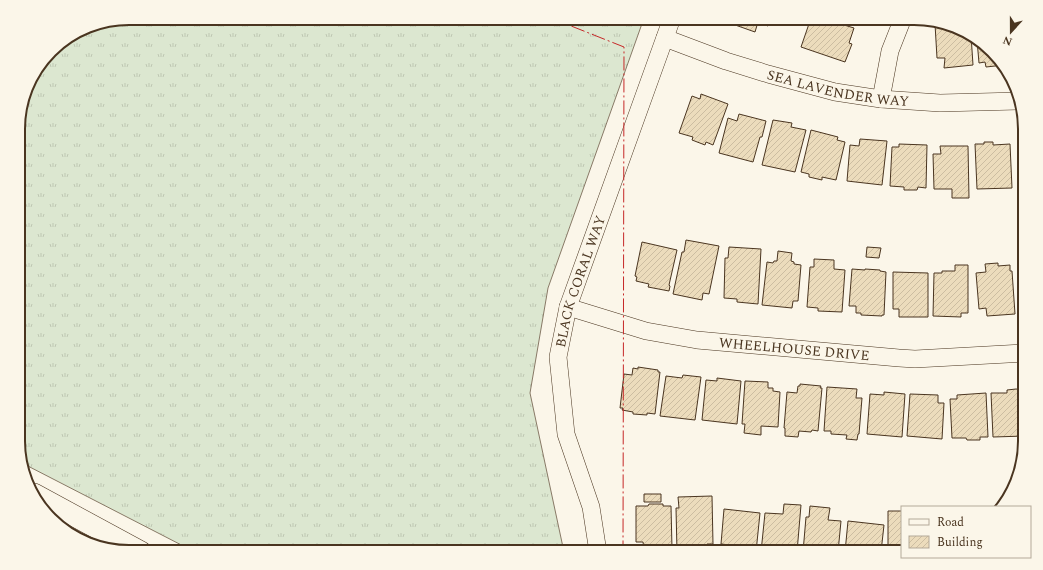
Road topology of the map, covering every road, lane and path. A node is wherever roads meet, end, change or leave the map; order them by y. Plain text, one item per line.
1 (670, 25) edge
2 (900, 25) edge
3 (665, 38) junction
4 (881, 99) junction
5 (1014, 101) edge
6 (568, 307) junction
7 (1018, 353) edge
8 (43, 499) edge
9 (128, 545) edge
10 (597, 545) edge

1 - 3 street, BLACK CORAL WAY
2 - 4 street
3 - 4 street, SEA LAVENDER WAY
3 - 6 street, BLACK CORAL WAY
4 - 5 street, SEA LAVENDER WAY
6 - 7 street, WHEELHOUSE DRIVE
6 - 10 street, BLACK CORAL WAY
8 - 9 street

